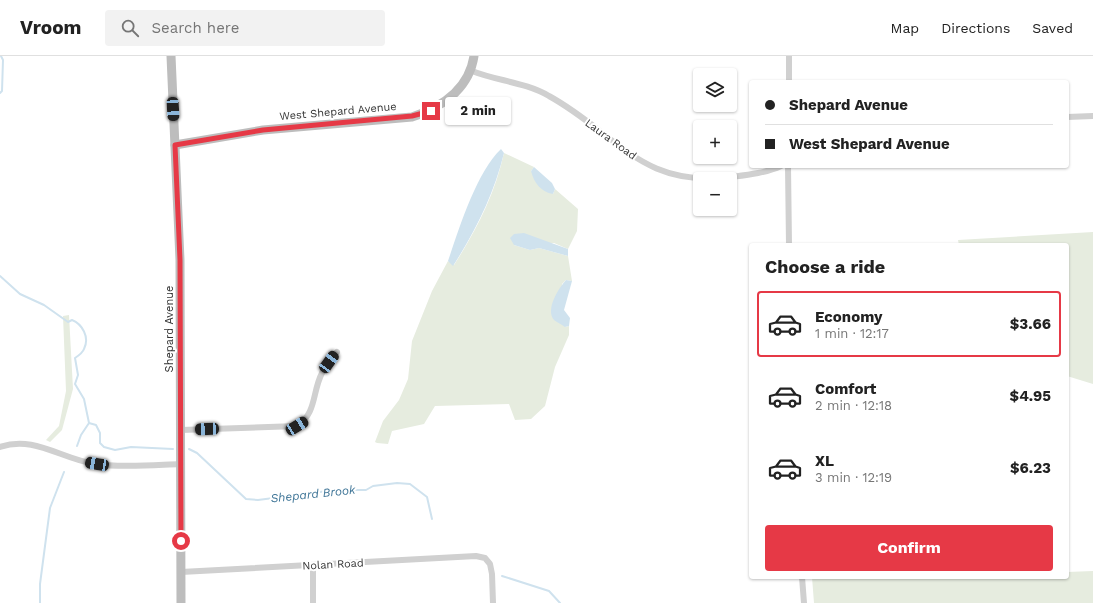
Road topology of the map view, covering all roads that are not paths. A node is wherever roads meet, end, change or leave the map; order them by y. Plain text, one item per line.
1 (170, 56) edge
2 (474, 56) edge
3 (789, 56) edge
4 (472, 71) junction
5 (789, 80) edge
6 (1093, 116) edge
7 (1069, 117) edge
8 (175, 145) junction
9 (774, 168) edge
10 (788, 168) edge
11 (789, 243) edge
12 (337, 352) dead end
13 (181, 430) junction
14 (0, 448) edge
15 (181, 464) junction
16 (313, 566) junction
17 (181, 572) junction
18 (802, 579) edge
19 (181, 603) edge
20 (313, 603) edge
21 (493, 603) edge
22 (804, 603) edge

1 - 8 main road, Shepard Avenue
2 - 4 main road, West Shepard Avenue
3 - 5 street
4 - 8 main road, West Shepard Avenue
4 - 9 street, Laura Road
6 - 7 street
8 - 13 main road, Shepard Avenue
10 - 11 street
12 - 13 street
13 - 15 main road, Shepard Avenue
14 - 15 street
15 - 17 main road, Shepard Avenue
16 - 17 street, Nolan Road
16 - 20 street
16 - 21 street, Nolan Road
17 - 19 main road, Shepard Avenue
18 - 22 street

